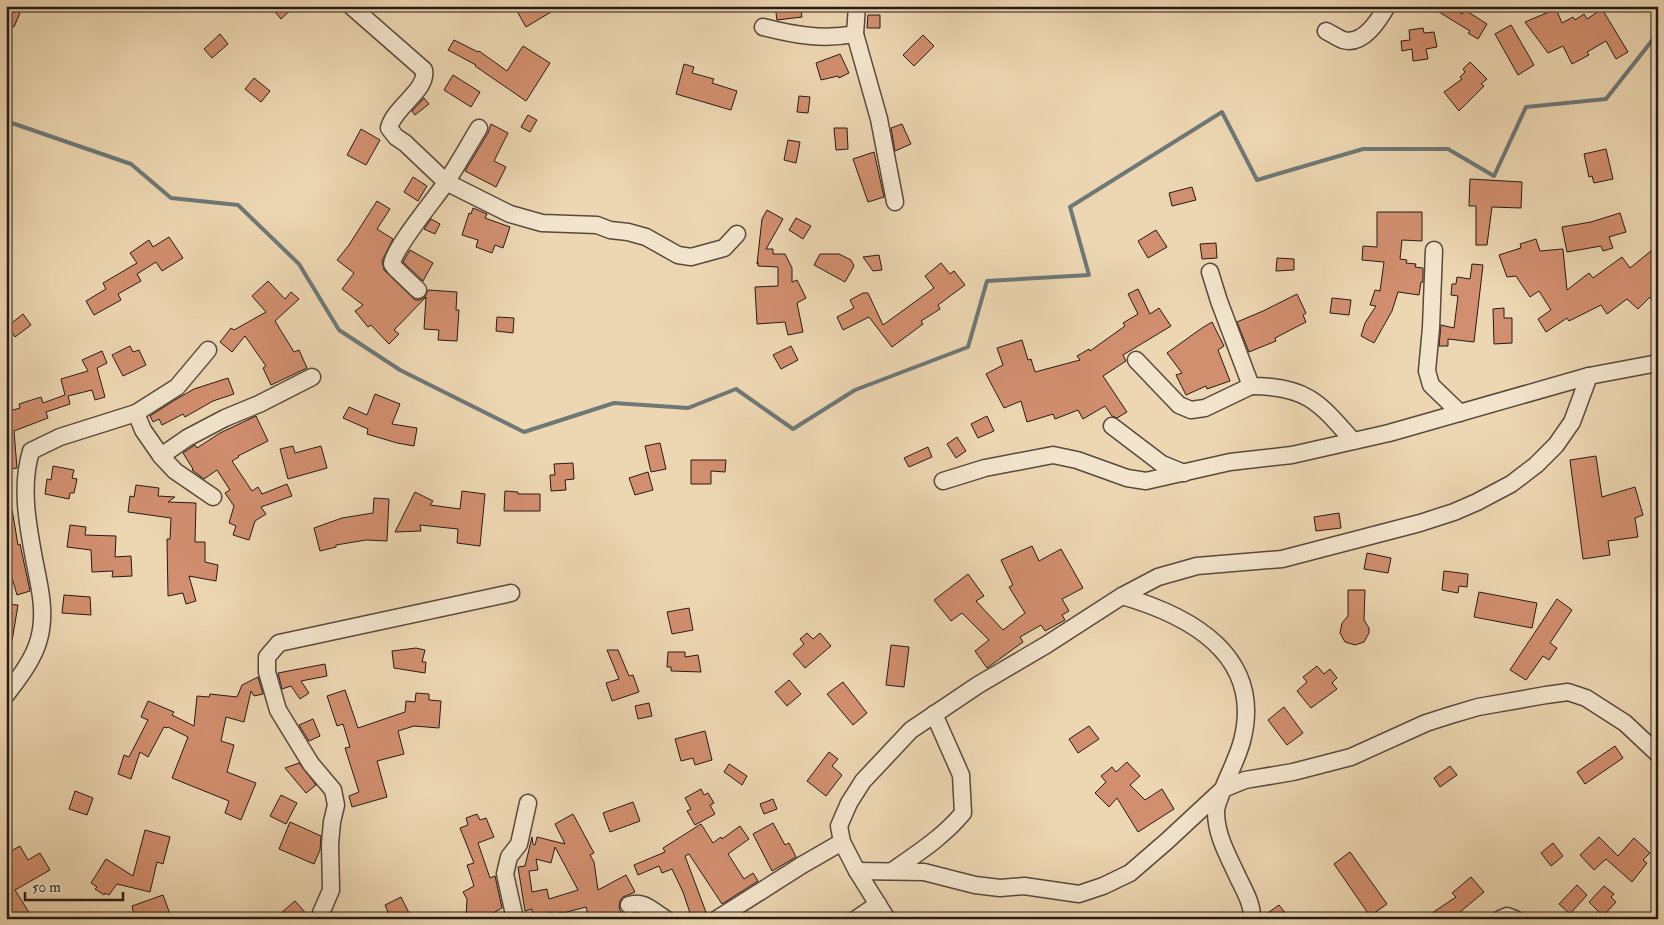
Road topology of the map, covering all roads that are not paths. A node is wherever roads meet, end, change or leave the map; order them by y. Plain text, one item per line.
1 (351, 6) edge
2 (857, 6) edge
3 (1387, 6) edge
4 (764, 27) dead end
5 (1326, 31) dead end
6 (855, 34) junction
7 (479, 128) dead end
8 (446, 182) junction
9 (895, 202) dead end
10 (737, 234) dead end
11 (1434, 250) dead end
12 (1210, 272) dead end
13 (418, 290) dead end
14 (208, 350) dead end
15 (1136, 360) dead end
16 (1658, 363) edge
17 (1589, 376) junction
18 (312, 377) dead end
19 (1251, 386) junction
20 (136, 413) junction
21 (1460, 413) junction
22 (1112, 426) dead end
23 (1353, 441) junction
24 (160, 456) junction
25 (1184, 473) junction
26 (943, 481) dead end
27 (213, 497) dead end
28 (511, 593) dead end
29 (1122, 596) junction
30 (23, 673) junction
31 (6, 674) edge
32 (6, 695) edge
33 (934, 714) junction
34 (1658, 754) edge
35 (1223, 788) junction
36 (528, 803) dead end
37 (842, 842) junction
38 (892, 870) junction
39 (857, 871) junction
40 (878, 904) junction
41 (629, 905) dead end
42 (322, 919) edge
43 (515, 919) edge
44 (666, 919) edge
45 (717, 919) edge
46 (856, 919) edge
47 (887, 919) edge
48 (1252, 919) edge
49 (1500, 919) edge
50 (1515, 919) edge

1 - 8 street
2 - 6 street
3 - 5 street
4 - 6 street
6 - 9 street
7 - 8 street
8 - 10 street
8 - 13 street
11 - 21 street
12 - 19 street
14 - 20 street
15 - 19 street
16 - 17 street
17 - 21 street
17 - 29 street
18 - 24 street
19 - 23 street
20 - 24 street
20 - 30 street
21 - 23 street
22 - 25 street
23 - 25 street
24 - 27 street
25 - 26 street
28 - 42 street
29 - 33 street
29 - 35 street
30 - 31 street
30 - 32 street
33 - 37 street
33 - 38 street
34 - 35 street
35 - 38 street
35 - 48 street
36 - 43 street
37 - 39 street
37 - 45 street
38 - 39 street
39 - 40 street
40 - 46 street
40 - 47 street
41 - 44 street
49 - 50 street

